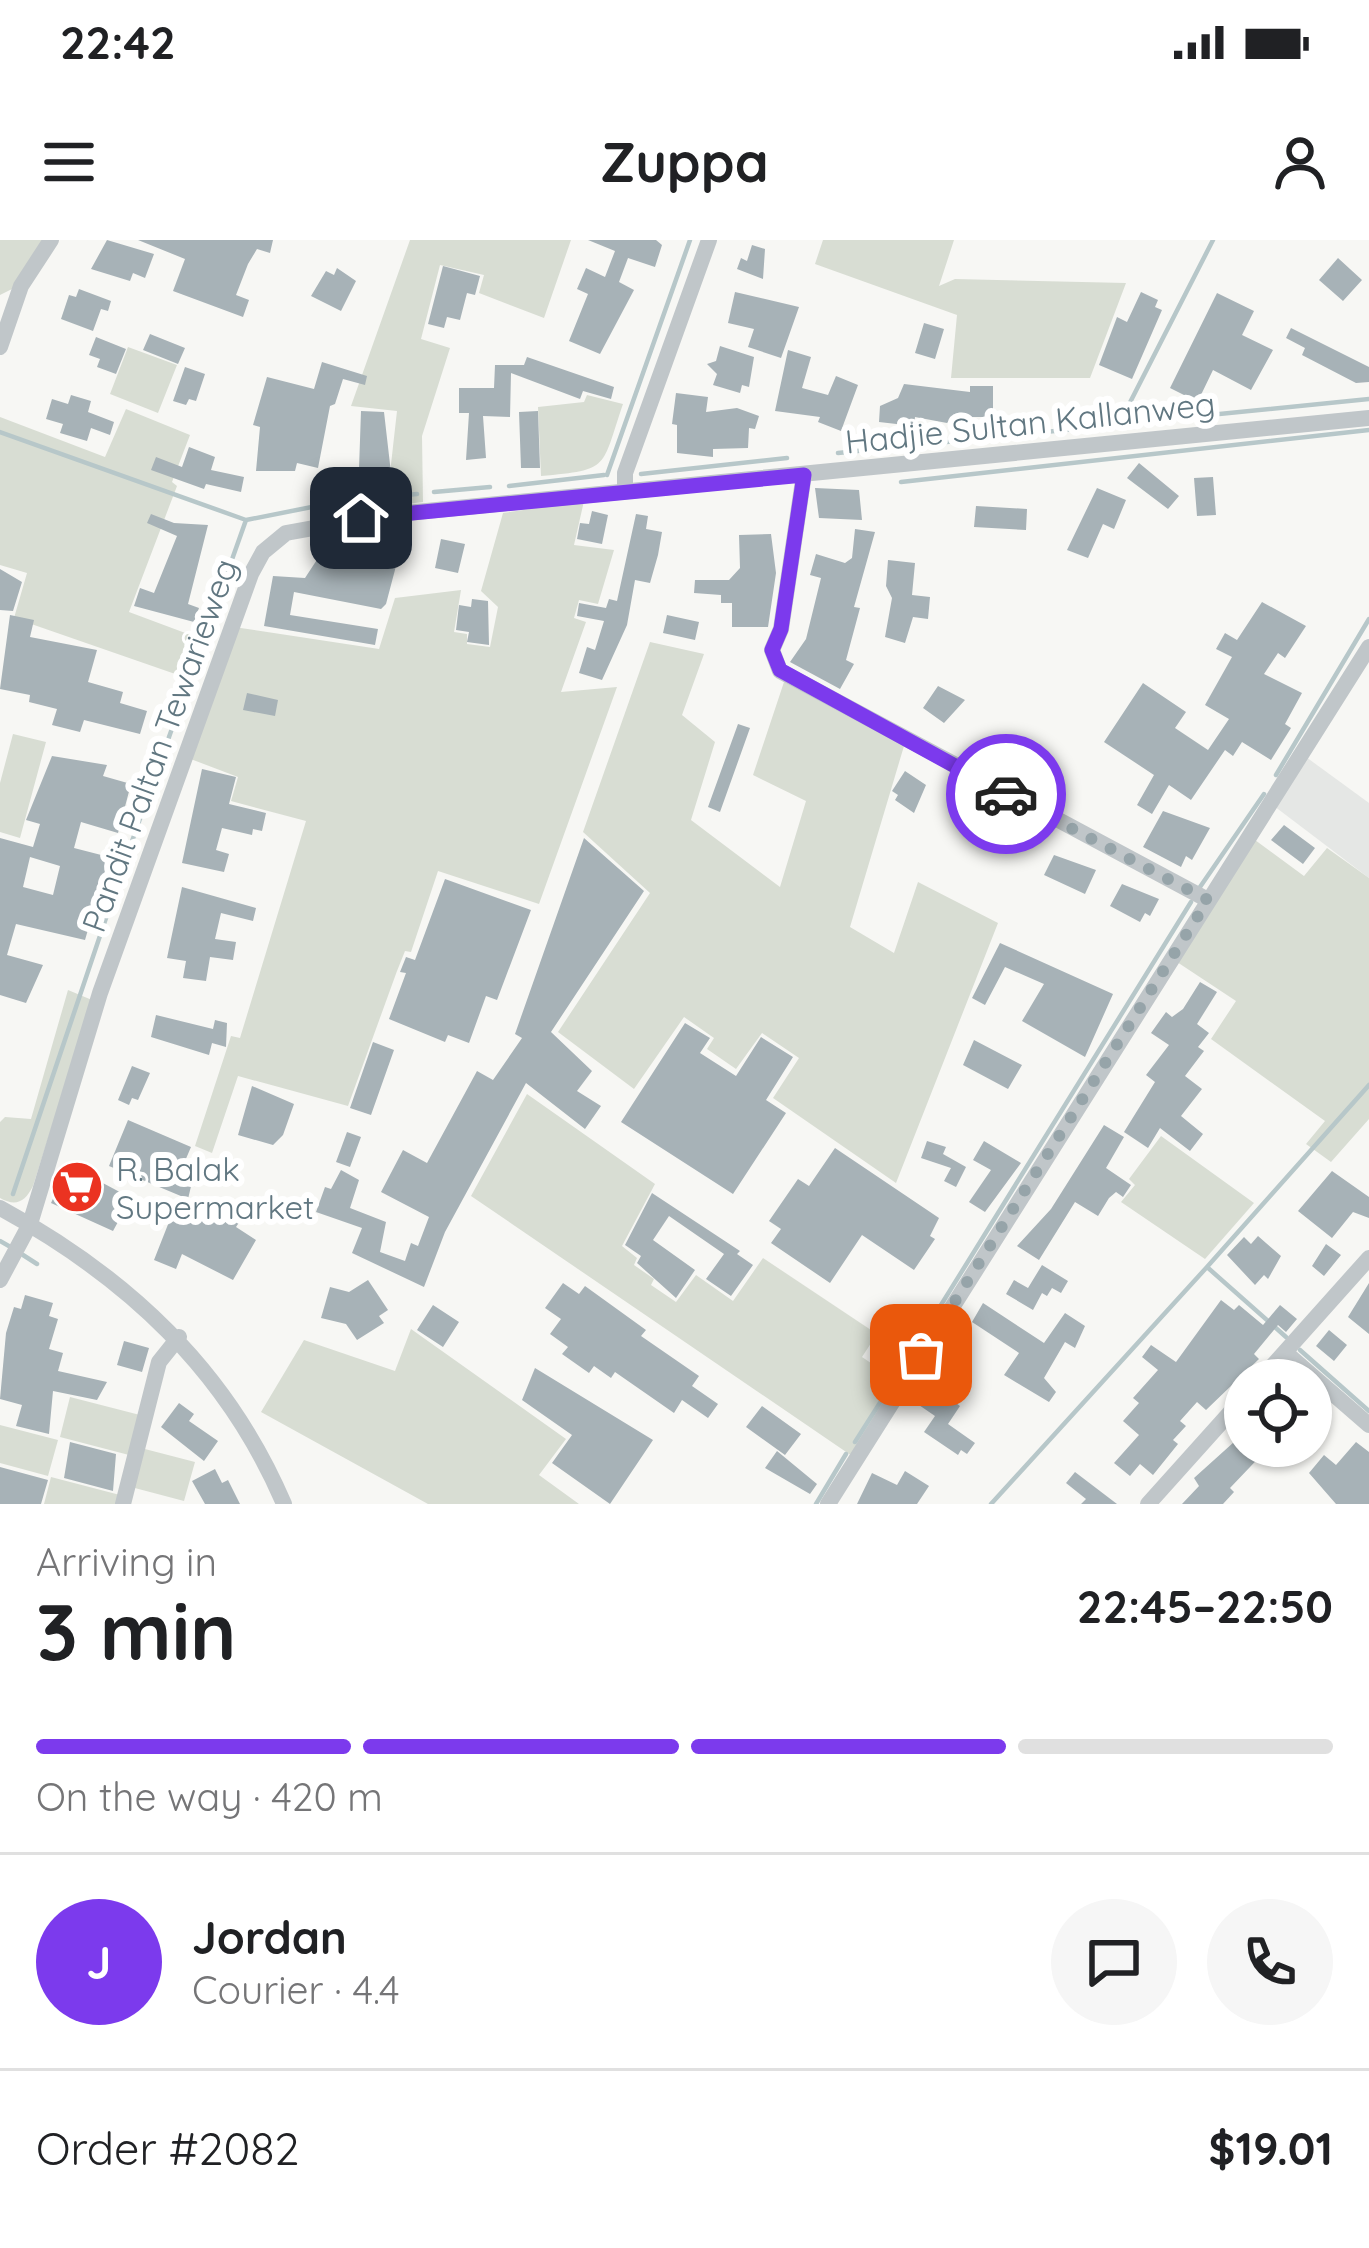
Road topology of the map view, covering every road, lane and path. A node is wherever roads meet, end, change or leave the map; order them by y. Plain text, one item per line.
1 (51, 240) edge
2 (709, 240) edge
3 (0, 347) edge
4 (1369, 418) edge
5 (804, 475) junction
6 (625, 490) junction
7 (1369, 647) edge
8 (1208, 900) junction
9 (0, 1208) edge
10 (30, 1224) junction
11 (1369, 1258) edge
12 (0, 1280) edge
13 (178, 1337) junction
14 (1286, 1353) junction
15 (1280, 1359) edge
16 (1224, 1419) edge
17 (1369, 1425) edge
18 (123, 1504) edge
19 (284, 1504) edge
20 (828, 1504) edge
21 (1148, 1504) edge

1 - 3 street
2 - 6 street
4 - 5 street, Hadjie Sultan Kallanweg
5 - 6 street, Hadjie Sultan Kallanweg
5 - 8 street
6 - 10 street, Pandit Paltan Tewarieweg
7 - 8 street
8 - 20 street
9 - 10 street
10 - 12 street, Pandit Paltan Tewarieweg
10 - 13 street
11 - 14 street
13 - 18 street
13 - 19 street
14 - 15 street
14 - 17 street
16 - 21 street

